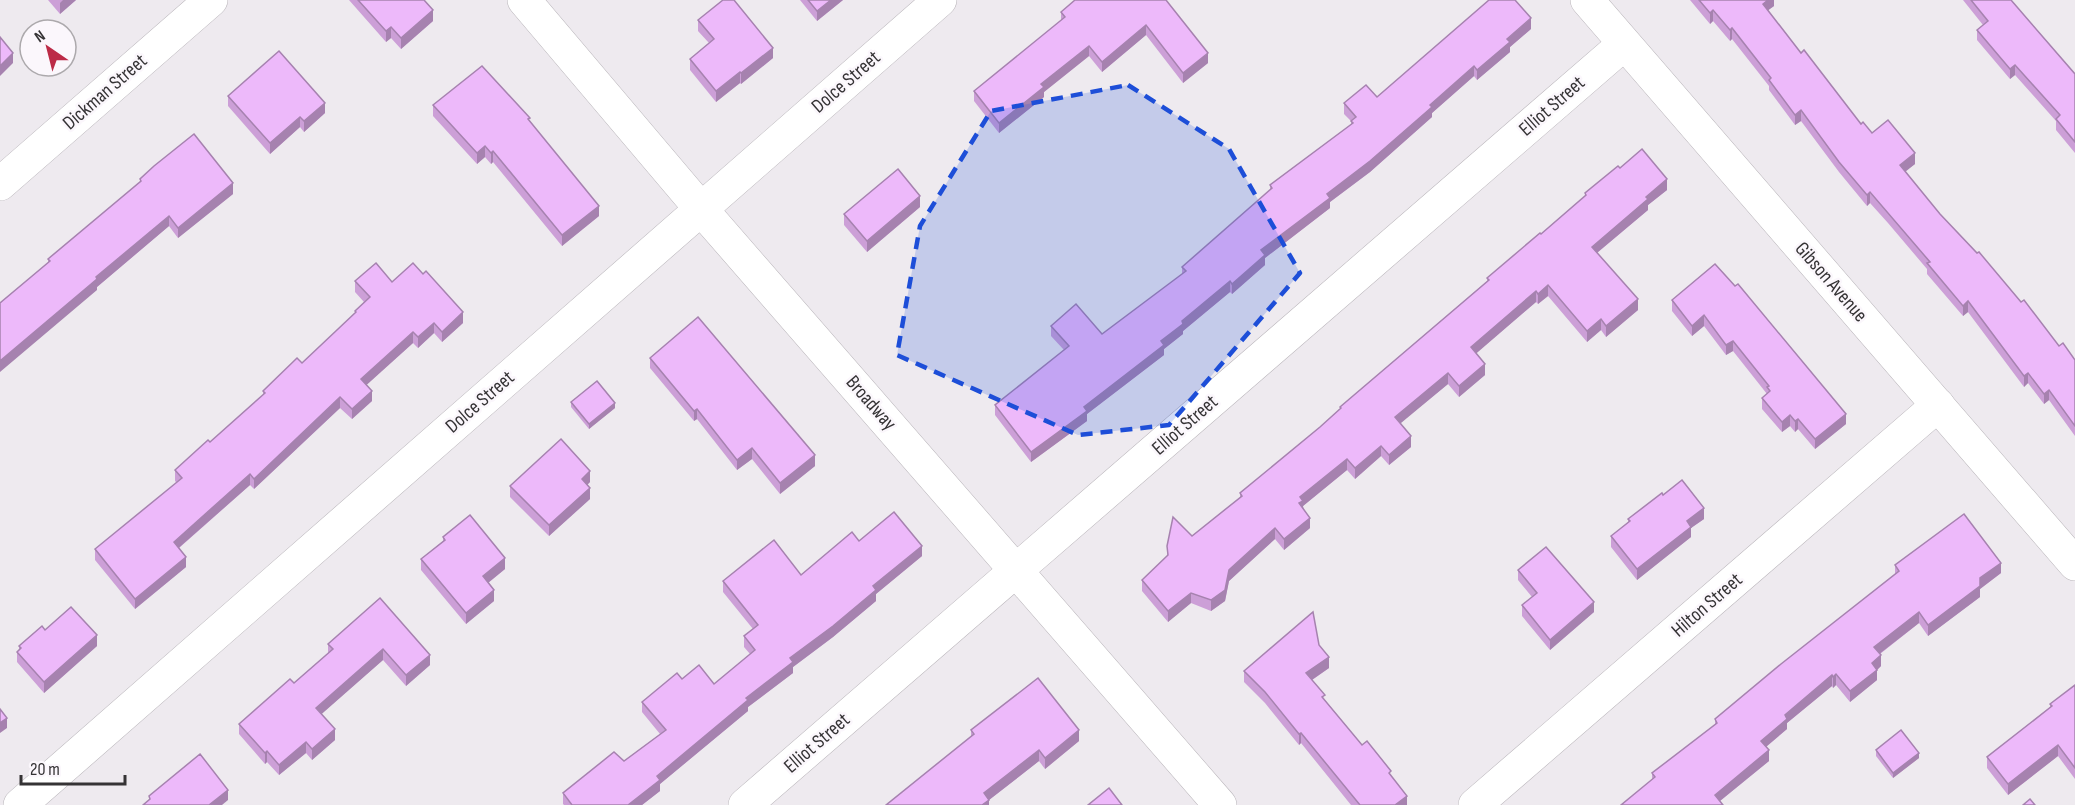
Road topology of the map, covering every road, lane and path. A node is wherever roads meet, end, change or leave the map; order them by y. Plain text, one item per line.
1 (211, 0) edge
2 (524, 0) edge
3 (940, 0) edge
4 (1587, 0) edge
5 (1624, 44) junction
6 (0, 184) edge
7 (701, 209) junction
8 (1938, 405) junction
9 (2075, 564) edge
10 (1018, 571) junction
11 (20, 805) edge
12 (745, 805) edge
13 (1221, 805) edge
14 (1475, 805) edge

1 - 6 street, Dickman Street
2 - 7 street, Broadway
3 - 7 street, Dolce Street
4 - 5 street, Gibson Avenue
5 - 8 street, Gibson Avenue
5 - 10 street, Elliot Street
7 - 10 street, Broadway
7 - 11 street, Dolce Street
8 - 9 street, Gibson Avenue
8 - 14 street, Hilton Street
10 - 12 street, Elliot Street
10 - 13 street, Broadway

